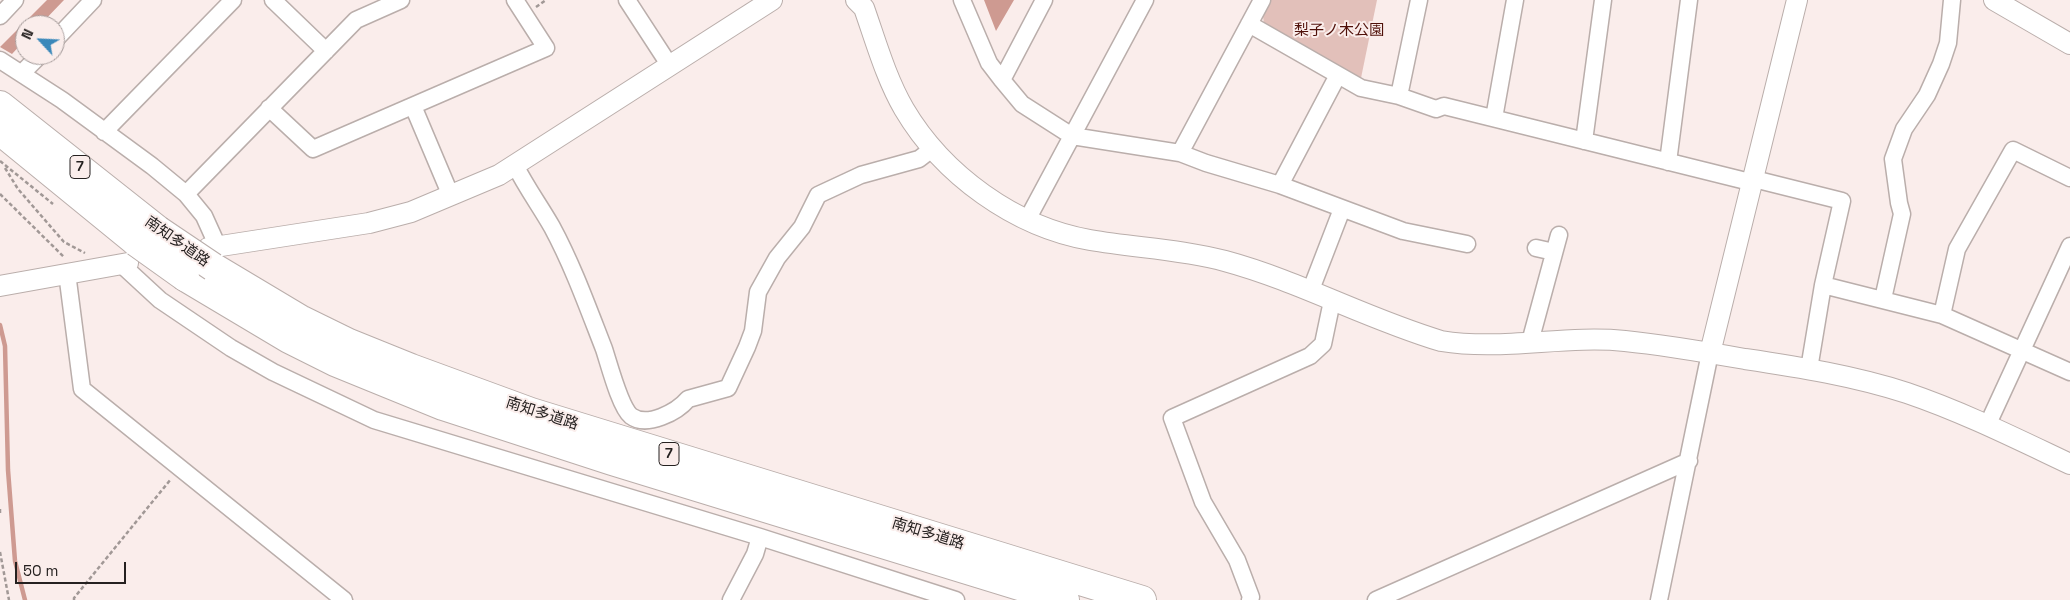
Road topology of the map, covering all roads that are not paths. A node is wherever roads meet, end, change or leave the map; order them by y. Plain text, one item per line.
1 (15, 0) edge
2 (93, 0) edge
3 (233, 0) edge
4 (273, 0) edge
5 (401, 0) edge
6 (515, 0) edge
7 (627, 0) edge
8 (772, 0) edge
9 (962, 0) edge
10 (1044, 0) edge
11 (1145, 0) edge
12 (1262, 0) edge
13 (1419, 0) edge
14 (1515, 0) edge
15 (1603, 0) edge
16 (1689, 0) edge
17 (1797, 0) edge
18 (1952, 0) edge
19 (1994, 0) edge
20 (864, 3) edge
21 (0, 16) edge
22 (1249, 24) junction
23 (65, 29) edge
24 (2070, 44) edge
25 (326, 51) junction
26 (0, 60) edge
27 (30, 65) edge
28 (670, 66) junction
29 (22, 73) junction
30 (1338, 76) junction
31 (1002, 80) junction
32 (1399, 96) junction
33 (0, 105) edge
34 (413, 106) junction
35 (269, 108) junction
36 (1494, 118) junction
37 (0, 131) edge
38 (104, 132) junction
39 (1072, 136) junction
40 (1584, 141) junction
41 (932, 149) junction
42 (1180, 153) junction
43 (1668, 162) junction
44 (515, 165) junction
45 (2070, 178) edge
46 (1754, 179) junction
47 (1280, 185) junction
48 (186, 194) junction
49 (451, 196) junction
50 (1342, 209) junction
51 (1028, 220) junction
52 (1558, 235) dead end
53 (1466, 244) dead end
54 (2070, 246) edge
55 (1536, 248) dead end
56 (136, 250) junction
57 (1554, 252) junction
58 (213, 254) junction
59 (66, 273) junction
60 (0, 286) edge
61 (1823, 286) junction
62 (1310, 292) junction
63 (1883, 299) junction
64 (1332, 300) junction
65 (1942, 315) junction
66 (1530, 342) junction
67 (2022, 351) junction
68 (1710, 353) junction
69 (1809, 369) junction
70 (2070, 372) edge
71 (1987, 426) junction
72 (1689, 461) junction
73 (2070, 464) edge
74 (760, 537) junction
75 (340, 599) edge
76 (731, 600) edge
77 (956, 600) edge
78 (1065, 600) edge
79 (1142, 600) edge
80 (1250, 600) edge
81 (1376, 600) edge
82 (1659, 600) edge

1 - 21 street
2 - 23 street
3 - 38 street
4 - 25 street
5 - 25 street
6 - 34 street
7 - 28 street
8 - 28 street
9 - 31 street
10 - 31 street
11 - 39 street
12 - 22 street
13 - 32 street
14 - 36 street
15 - 40 street
16 - 43 street
17 - 46 street
18 - 63 street
19 - 24 street
20 - 41 street
22 - 30 street
22 - 42 street
25 - 35 street
26 - 29 street
27 - 29 street
28 - 44 street
29 - 38 street
30 - 32 street
30 - 47 street
31 - 39 street
32 - 36 street
33 - 56 highway, 南知多道路 / 7
34 - 35 street
34 - 49 street
35 - 48 street
36 - 40 street
37 - 56 highway, 南知多道路 / 7
38 - 48 street
39 - 42 street
39 - 51 street
40 - 43 street
41 - 44 street
41 - 51 street
42 - 47 street
43 - 46 street
44 - 49 street
45 - 65 street
46 - 61 street
46 - 68 street
47 - 50 street
48 - 58 street
49 - 58 street
50 - 53 street
50 - 62 street
51 - 62 street
52 - 57 street
54 - 67 street
55 - 57 street
56 - 58 highway, 南知多道路 / 7, bridge
56 - 59 street
56 - 74 street
56 - 78 highway, 南知多道路 / 7, bridge
57 - 66 street
58 - 79 highway, 南知多道路 / 7
59 - 60 street
59 - 75 street
61 - 63 street
61 - 69 street
62 - 64 street
63 - 65 street
64 - 66 street
64 - 80 street
65 - 67 street
66 - 68 street
67 - 70 street
67 - 71 street
68 - 69 street
68 - 72 street
69 - 71 street
71 - 73 street
72 - 81 street
72 - 82 street
74 - 76 street
74 - 77 street

